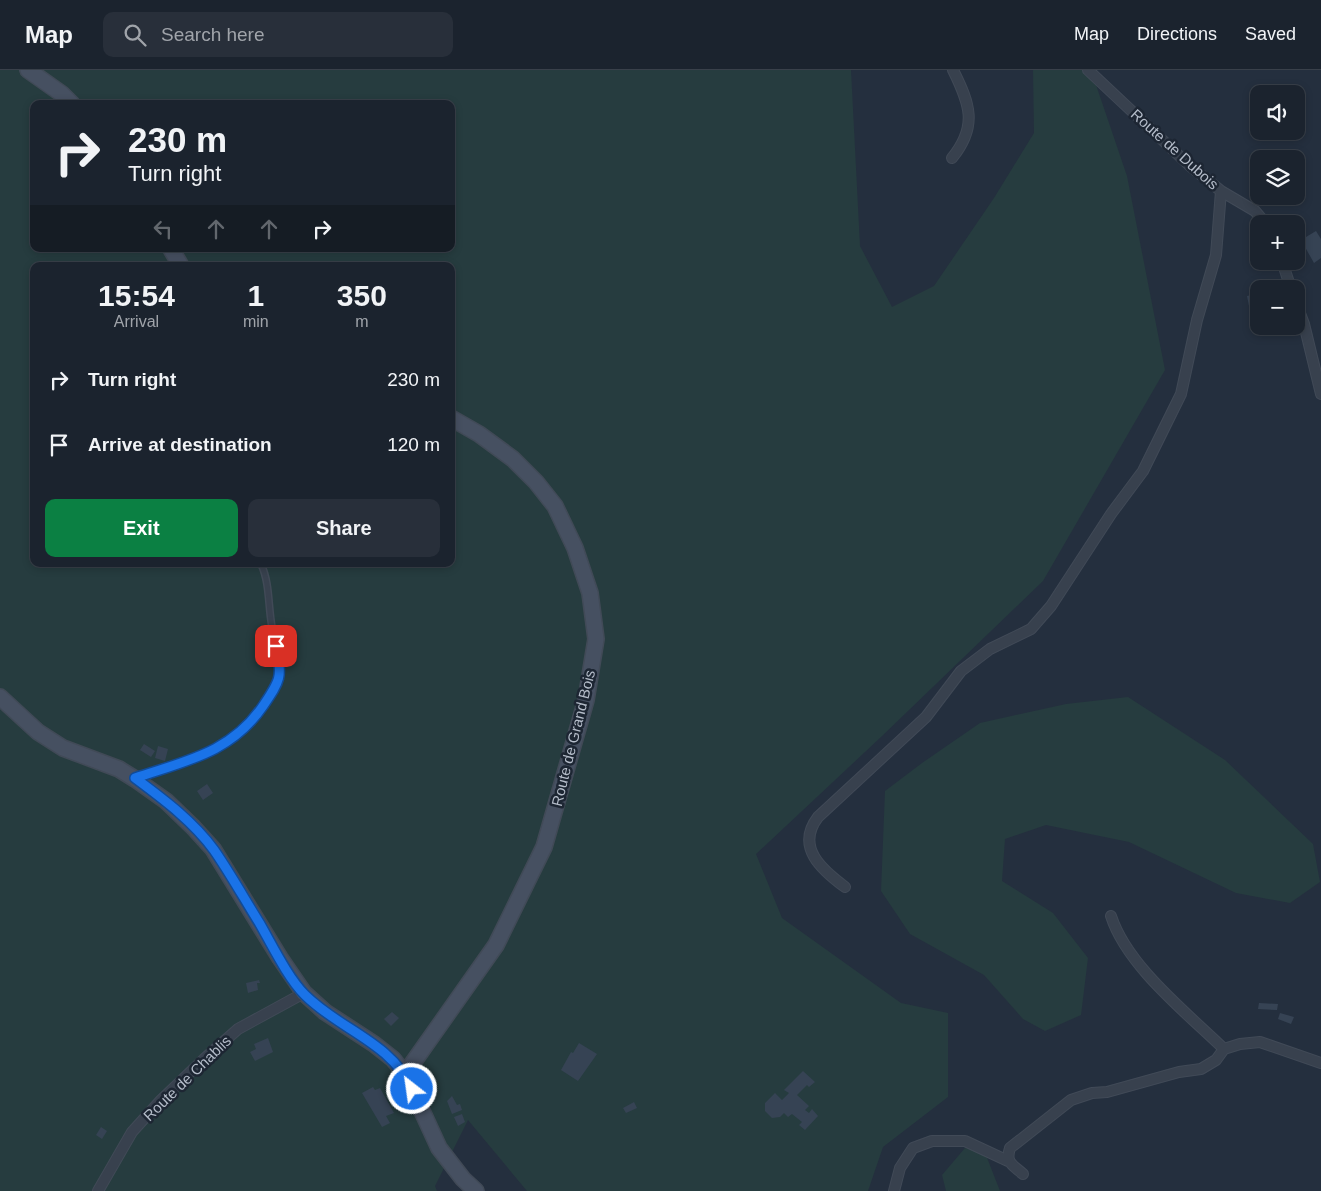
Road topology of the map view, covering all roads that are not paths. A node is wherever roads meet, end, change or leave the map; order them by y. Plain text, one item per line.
1 (28, 70) edge
2 (953, 70) edge
3 (1088, 70) edge
4 (68, 100) edge
5 (952, 158) dead end
6 (1221, 191) junction
7 (1258, 215) edge
8 (1305, 328) edge
9 (1321, 394) edge
10 (455, 420) edge
11 (262, 567) edge
12 (0, 697) edge
13 (135, 778) junction
14 (846, 887) dead end
15 (1112, 916) dead end
16 (304, 993) junction
17 (1224, 1049) junction
18 (1321, 1062) edge
19 (405, 1074) junction
20 (1008, 1161) junction
21 (1022, 1174) dead end
22 (98, 1191) edge
23 (476, 1191) edge
24 (894, 1191) edge

1 - 4 main road
2 - 5 street
3 - 6 street, Route de Dubois
6 - 7 street, Route de Dubois
6 - 14 street
8 - 9 street
10 - 19 main road, Route de Grand Bois
11 - 13 lane
12 - 13 main road
13 - 16 main road
15 - 17 street
16 - 19 main road
16 - 22 street, Route de Chablis
17 - 18 street
17 - 20 street
19 - 23 main road
20 - 21 street
20 - 24 street

